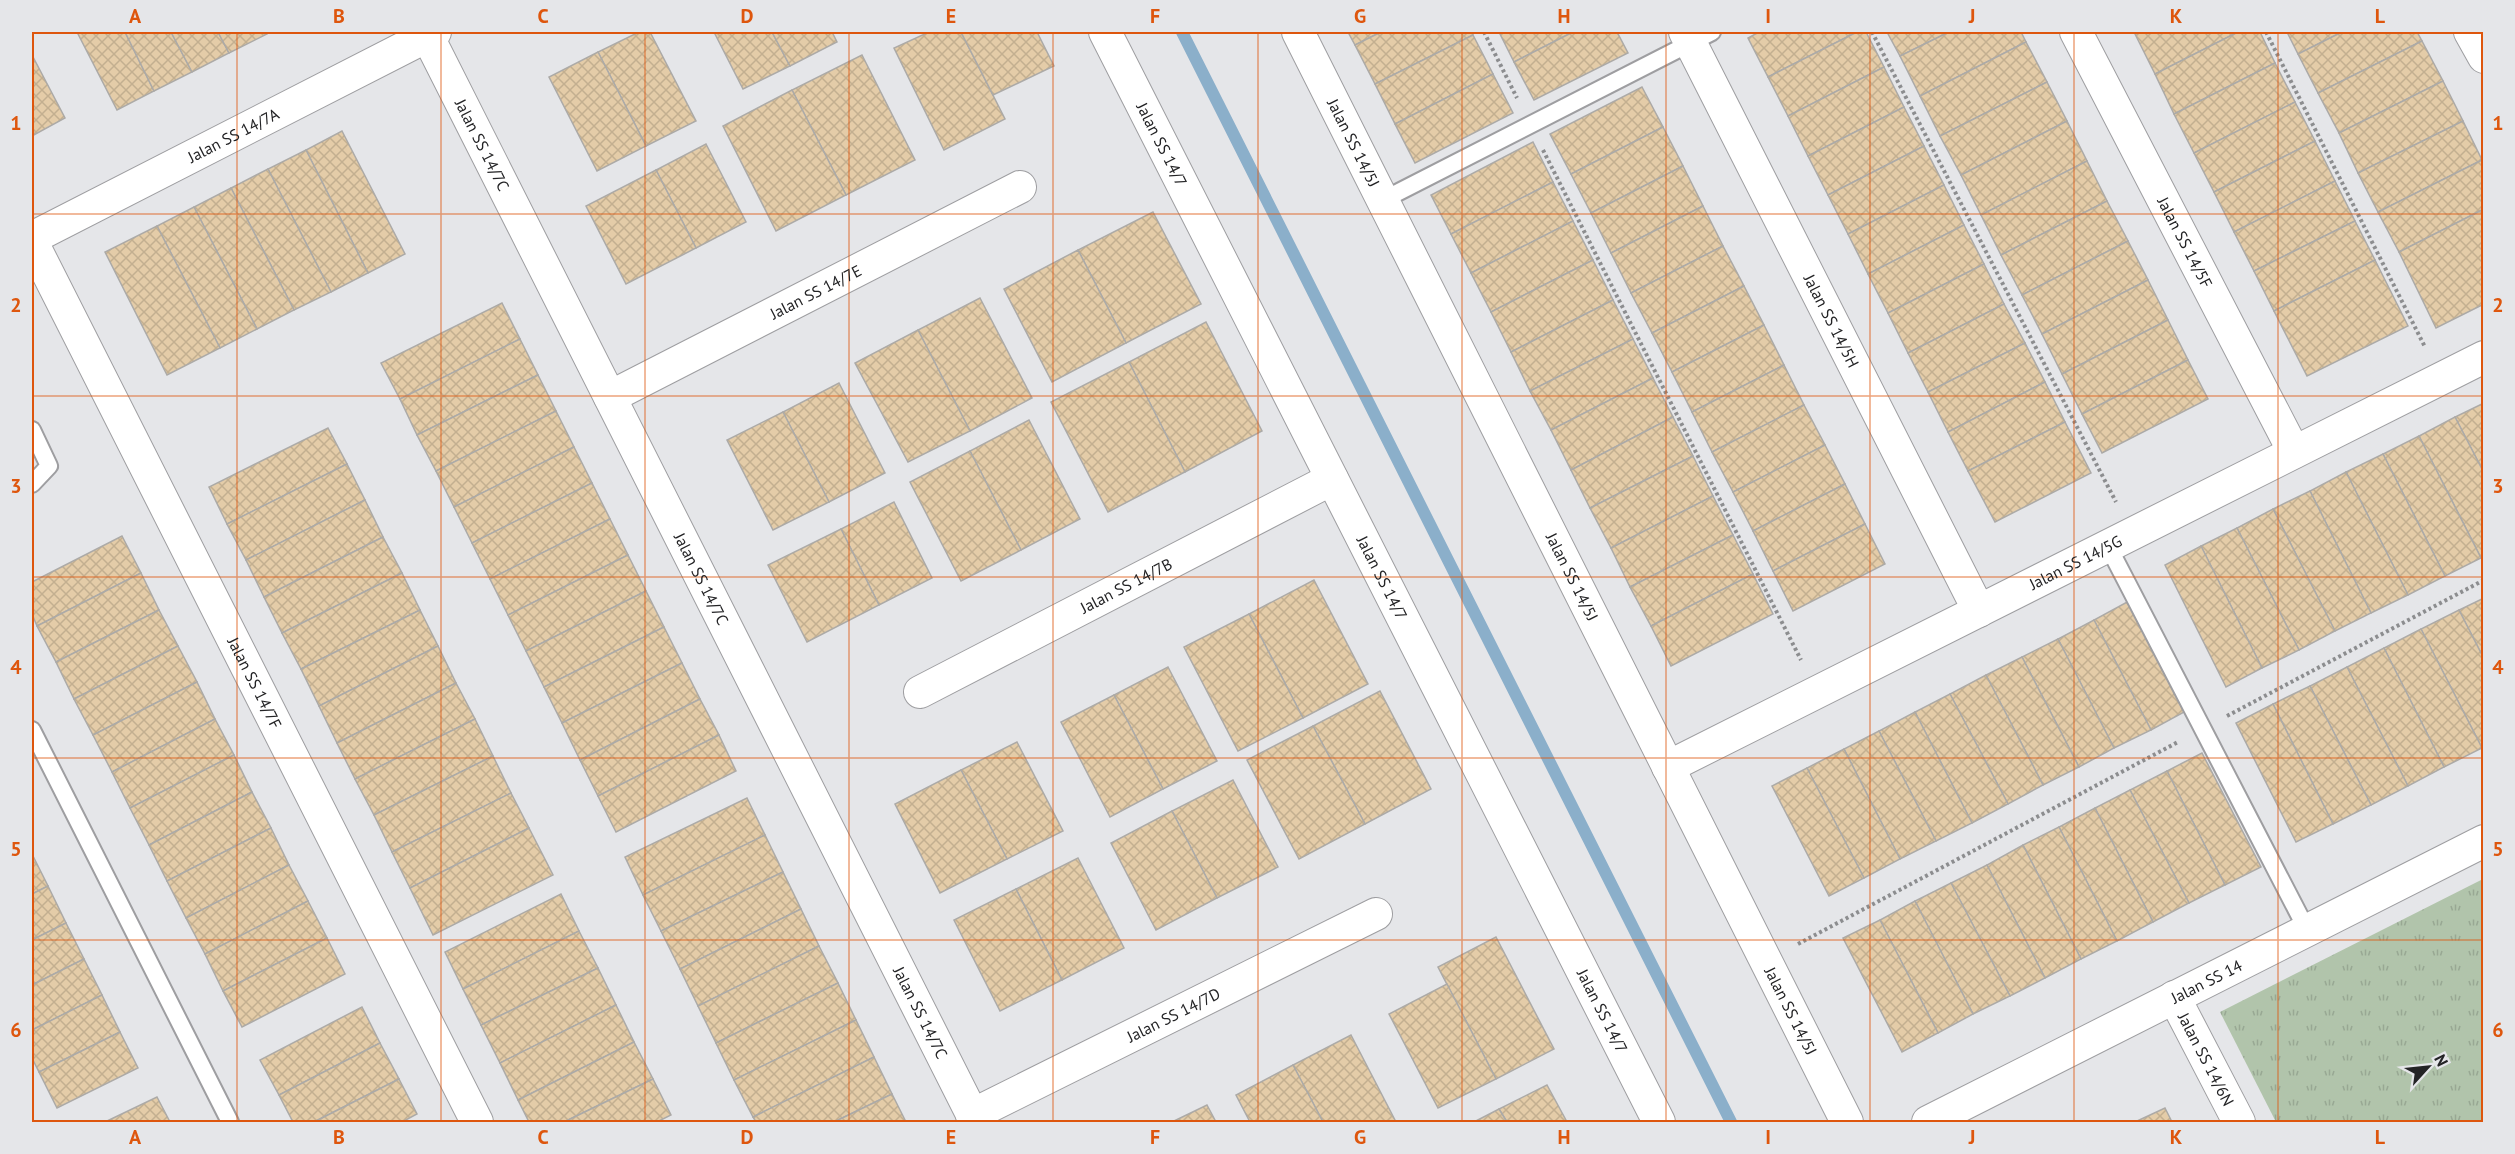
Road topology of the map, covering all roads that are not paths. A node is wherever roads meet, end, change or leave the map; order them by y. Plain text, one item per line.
1 (1105, 32) edge
2 (1299, 32) edge
3 (2076, 32) edge
4 (2470, 32) edge
5 (431, 33) edge
6 (1696, 35) edge
7 (2484, 57) edge
8 (1020, 188) dead end
9 (1383, 200) junction
10 (32, 240) edge
11 (2484, 357) edge
12 (610, 397) junction
13 (32, 430) edge
14 (2294, 452) junction
15 (1332, 479) junction
16 (32, 484) edge
17 (2120, 540) junction
18 (1979, 611) junction
19 (920, 692) dead end
20 (32, 730) edge
21 (1668, 767) junction
22 (2484, 841) edge
23 (1376, 914) dead end
24 (2307, 930) junction
25 (2174, 997) junction
26 (974, 1119) edge
27 (230, 1122) edge
28 (477, 1122) edge
29 (1659, 1122) edge
30 (1847, 1122) edge
31 (1928, 1122) edge
32 (2239, 1122) edge

1 - 15 street, Jalan SS 14/7
2 - 9 street, Jalan SS 14/5J
3 - 14 street, Jalan SS 14/5F
4 - 7 street
5 - 10 street, Jalan SS 14/7A
5 - 12 street, Jalan SS 14/7C
6 - 9 lane
6 - 18 street, Jalan SS 14/5H
8 - 12 street, Jalan SS 14/7E
9 - 21 street, Jalan SS 14/5J
10 - 28 street, Jalan SS 14/7F
11 - 14 street, Jalan SS 14/5G
12 - 26 street, Jalan SS 14/7C
13 - 16 lane
14 - 17 street, Jalan SS 14/5G
15 - 19 street, Jalan SS 14/7B
15 - 29 street, Jalan SS 14/7
17 - 18 street, Jalan SS 14/5G
17 - 24 lane
18 - 21 street, Jalan SS 14/5G
20 - 27 lane
21 - 30 street, Jalan SS 14/5J
22 - 24 street, Jalan SS 14
23 - 26 street, Jalan SS 14/7D
24 - 25 street, Jalan SS 14
25 - 31 street, Jalan SS 14
25 - 32 street, Jalan SS 14/6N

